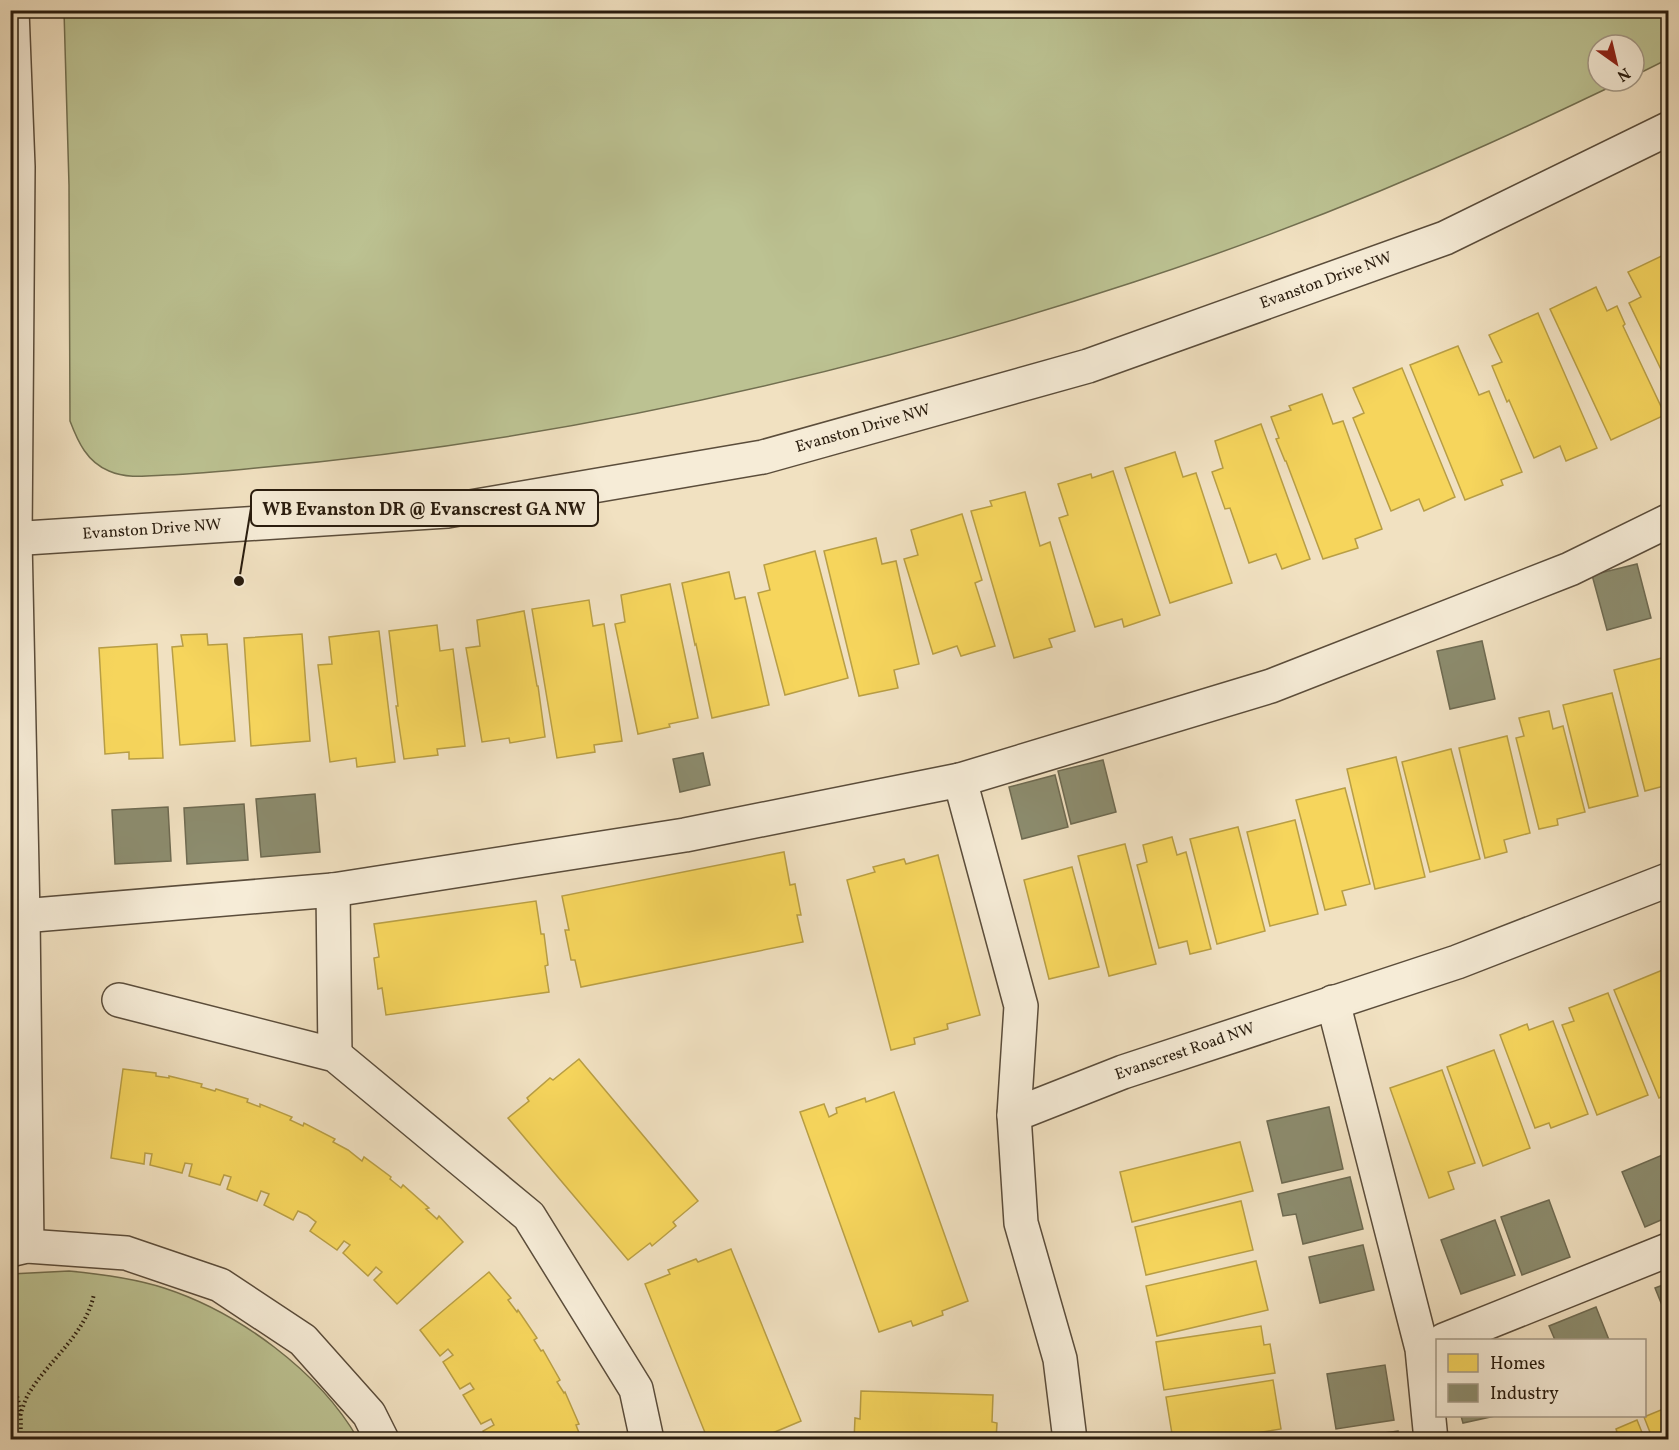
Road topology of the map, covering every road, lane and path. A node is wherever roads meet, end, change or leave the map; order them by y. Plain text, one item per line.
1 (12, 10) edge
2 (1668, 129) edge
3 (14, 167) edge
4 (1668, 521) edge
5 (13, 539) edge
6 (960, 780) junction
7 (1668, 880) edge
8 (333, 890) junction
9 (17, 917) edge
10 (119, 1000) dead end
11 (1333, 1002) junction
12 (335, 1055) junction
13 (1014, 1115) junction
14 (19, 1248) edge
15 (1668, 1250) edge
16 (95, 1290) dead end
17 (1446, 1339) edge
18 (1434, 1344) edge
19 (10, 1380) edge
20 (20, 1415) junction
21 (20, 1440) edge
22 (382, 1440) edge
23 (647, 1440) edge
24 (1070, 1440) edge
25 (1431, 1440) edge

1 - 3 street
2 - 5 street, Evanston Drive NW
3 - 5 street
4 - 6 street
5 - 9 street
6 - 8 street
6 - 13 street
7 - 11 street, Evanscrest Road NW
8 - 9 street
8 - 12 street
9 - 14 street
10 - 12 street
11 - 13 street, Evanscrest Road NW
11 - 18 street
12 - 23 street
13 - 24 street
14 - 22 street
15 - 17 street
16 - 20 path
18 - 25 street
19 - 20 path
20 - 21 path

